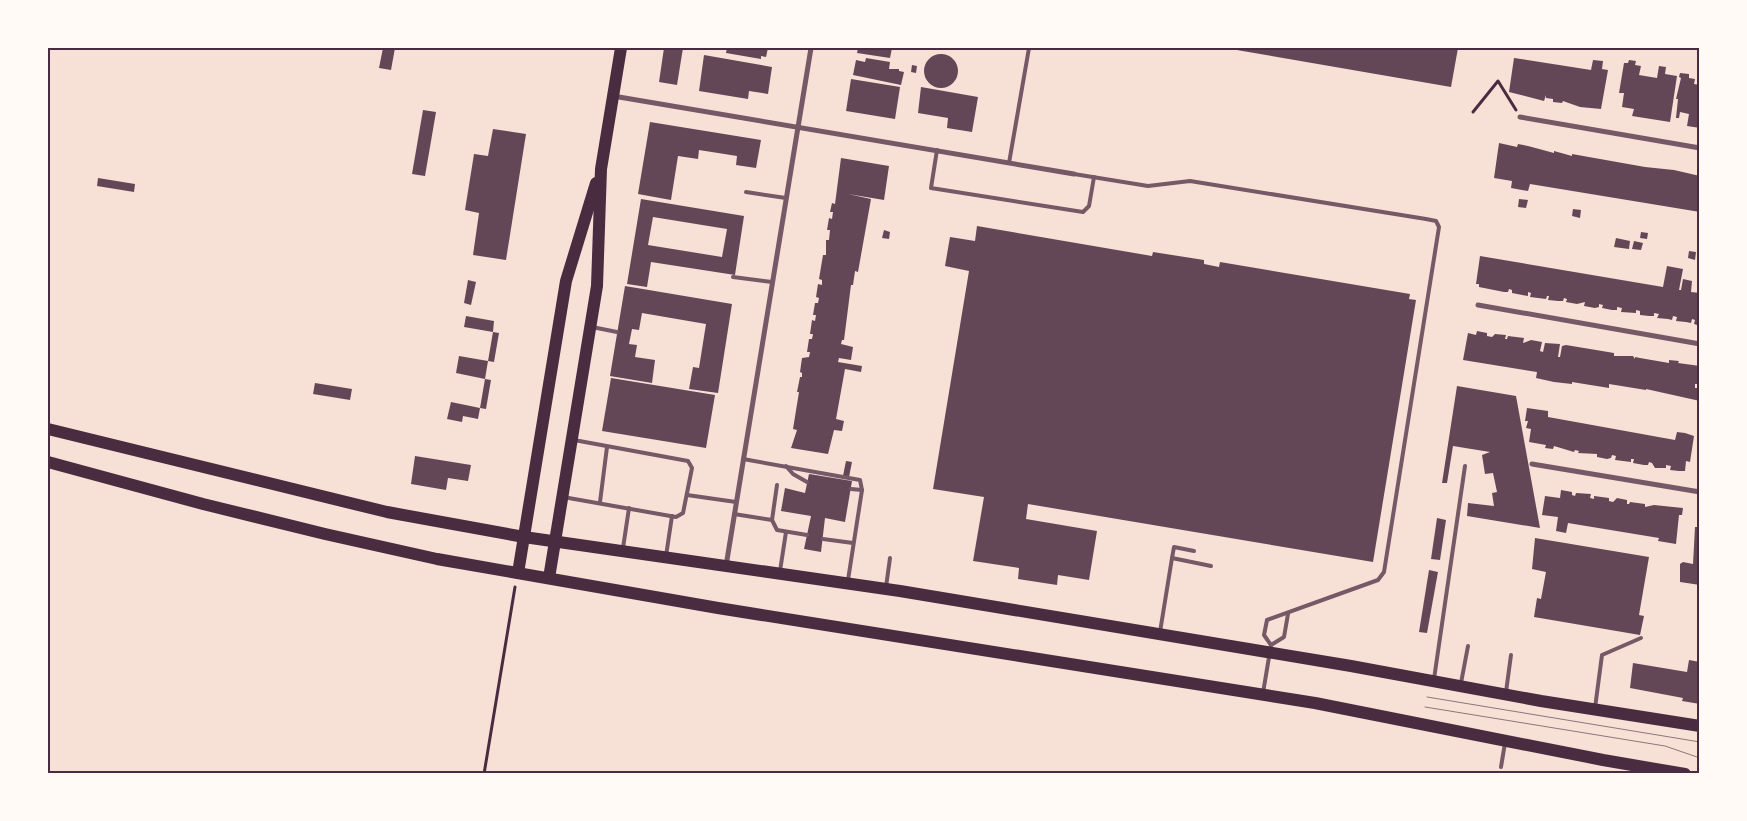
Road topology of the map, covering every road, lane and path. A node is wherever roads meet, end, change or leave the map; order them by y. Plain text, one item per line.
1 (621, 48) edge
2 (811, 48) edge
3 (1029, 48) edge
4 (613, 96) junction
5 (1473, 112) dead end
6 (1520, 116) joint
7 (798, 126) junction
8 (1700, 148) edge
9 (937, 150) junction
10 (1009, 163) junction
11 (601, 169) junction
12 (1074, 174) joint
13 (1094, 177) junction
14 (746, 192) dead end
15 (786, 198) junction
16 (732, 277) dead end
17 (772, 282) junction
18 (1478, 305) dead end
19 (590, 327) junction
20 (617, 332) dead end
21 (1700, 344) edge
22 (48, 429) edge
23 (571, 440) junction
24 (607, 447) junction
25 (743, 459) junction
26 (48, 462) edge
27 (1532, 464) dead end
28 (786, 466) junction
29 (1465, 466) dead end
30 (807, 482) dead end
31 (777, 484) dead end
32 (851, 489) dead end
33 (862, 490) junction
34 (1700, 492) edge
35 (687, 495) junction
36 (562, 497) junction
37 (600, 502) junction
38 (736, 502) junction
39 (628, 508) junction
40 (734, 514) junction
41 (672, 516) junction
42 (772, 520) junction
43 (786, 532) junction
44 (807, 535) dead end
45 (524, 538) junction
46 (823, 539) dead end
47 (555, 542) junction
48 (853, 543) junction
49 (1194, 551) dead end
50 (623, 552) junction
51 (666, 558) junction
52 (890, 558) dead end
53 (1172, 558) junction
54 (1212, 566) dead end
55 (726, 567) junction
56 (518, 573) junction
57 (780, 574) junction
58 (549, 578) junction
59 (847, 584) junction
60 (886, 589) junction
61 (1288, 614) junction
62 (1160, 634) junction
63 (1641, 638) dead end
64 (1468, 646) dead end
65 (1270, 648) junction
66 (1511, 655) dead end
67 (1434, 682) junction
68 (1461, 686) junction
69 (1263, 694) junction
70 (1505, 695) junction
71 (1595, 710) junction
72 (1700, 726) edge
73 (1505, 740) junction
74 (1500, 767) dead end
75 (484, 774) edge
76 (1686, 774) edge

1 - 4 main road
2 - 7 street
3 - 10 lane
4 - 7 street
4 - 11 main road
5 - 6 path
6 - 8 street
7 - 9 street
7 - 15 street
9 - 10 street
9 - 13 lane
10 - 12 street
11 - 19 main road
11 - 45 main road
12 - 13 lane
13 - 61 lane
14 - 15 lane
15 - 17 street
16 - 17 lane
17 - 25 street
18 - 21 street
19 - 20 lane
19 - 23 main road
22 - 45 main road
23 - 24 lane
23 - 36 main road
24 - 35 lane
24 - 37 lane
25 - 28 lane
25 - 38 street
26 - 56 main road
27 - 34 street
28 - 30 lane
28 - 33 lane
29 - 67 lane
31 - 42 lane
32 - 33 lane
33 - 48 lane
35 - 38 lane
35 - 41 lane
36 - 37 lane
36 - 47 main road
37 - 39 lane
38 - 40 street
39 - 41 lane
39 - 50 lane
40 - 42 lane
40 - 55 street
41 - 51 lane
42 - 43 lane
43 - 44 lane
43 - 57 lane
45 - 47 main road
45 - 56 main road
46 - 48 lane
47 - 50 main road
47 - 58 main road
48 - 59 lane
49 - 53 lane
50 - 51 main road
51 - 55 main road
52 - 60 lane
53 - 54 lane
53 - 62 lane
55 - 57 main road
56 - 58 main road
56 - 75 path
57 - 59 main road
58 - 69 main road
59 - 60 main road
60 - 62 main road
61 - 65 lane
61 - 65 lane
62 - 65 main road
63 - 71 lane
64 - 68 lane
65 - 67 main road
65 - 69 lane
66 - 70 lane
67 - 68 main road
68 - 70 main road
69 - 73 main road
70 - 71 main road
71 - 72 main road
73 - 74 lane
73 - 76 main road

